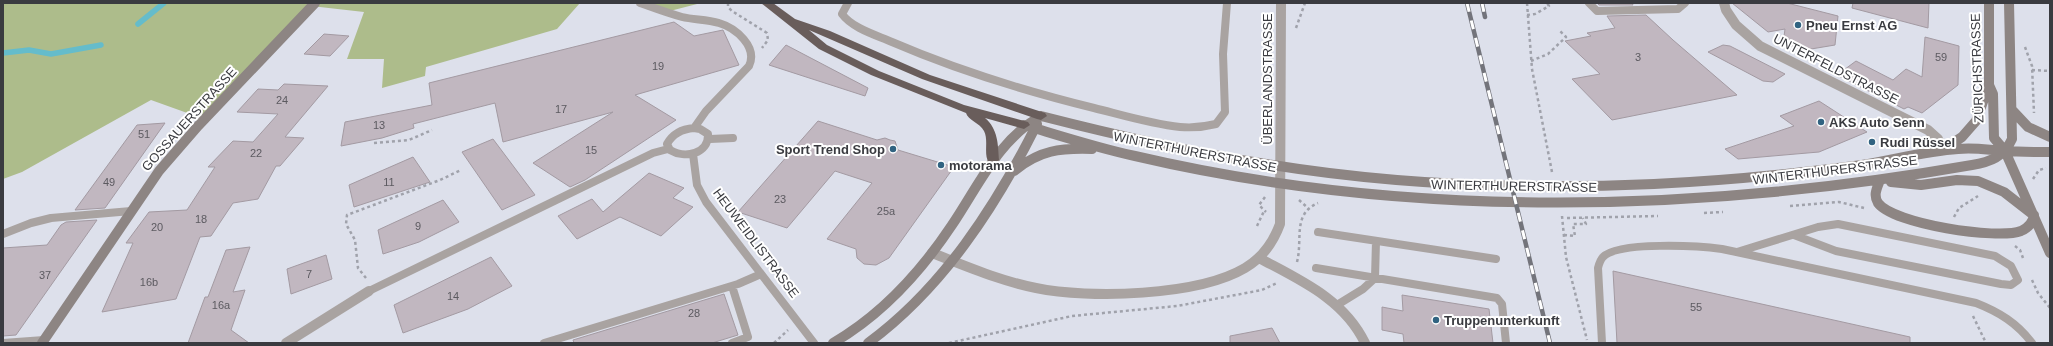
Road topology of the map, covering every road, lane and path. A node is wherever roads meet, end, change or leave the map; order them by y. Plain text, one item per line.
1 (314, 3) edge
2 (640, 3) edge
3 (766, 3) edge
4 (848, 3) edge
5 (1227, 3) edge
6 (1281, 3) edge
7 (1527, 3) edge
8 (1548, 3) edge
9 (1589, 3) edge
10 (1685, 3) edge
11 (1724, 3) edge
12 (1989, 3) edge
13 (2009, 3) edge
14 (1527, 15) junction
15 (790, 20) junction
16 (1559, 30) dead end
17 (2024, 44) dead end
18 (1531, 61) junction
19 (2032, 70) junction
20 (2050, 71) edge
21 (1989, 85) junction
22 (960, 108) junction
23 (2012, 110) junction
24 (1041, 116) junction
25 (2037, 118) dead end
26 (1030, 127) junction
27 (694, 128) junction
28 (432, 130) dead end
29 (710, 138) junction
30 (733, 138) dead end
31 (2050, 138) edge
32 (374, 143) dead end
33 (668, 149) junction
34 (1107, 150) junction
35 (1943, 150) junction
36 (2005, 151) junction
37 (2050, 152) edge
38 (693, 154) junction
39 (993, 160) junction
40 (2050, 167) edge
41 (461, 170) dead end
42 (1552, 174) dead end
43 (1010, 175) junction
44 (2034, 179) dead end
45 (1880, 180) junction
46 (1978, 195) dead end
47 (131, 210) junction
48 (1264, 211) dead end
49 (2034, 215) junction
50 (1583, 218) dead end
51 (1257, 226) dead end
52 (1564, 226) dead end
53 (1959, 229) junction
54 (1318, 232) dead end
55 (3, 234) edge
56 (1564, 235) junction
57 (1794, 235) junction
58 (1376, 240) junction
59 (1736, 252) junction
60 (932, 253) junction
61 (2050, 253) edge
62 (1259, 258) junction
63 (1496, 259) dead end
64 (952, 261) junction
65 (1316, 268) dead end
66 (761, 274) junction
67 (1375, 278) junction
68 (386, 283) junction
69 (732, 286) junction
70 (369, 291) joint
71 (1337, 305) junction
72 (798, 321) junction
73 (43, 341) edge
74 (3, 343) edge
75 (286, 343) edge
76 (544, 343) edge
77 (732, 343) edge
78 (774, 343) edge
79 (814, 343) edge
80 (833, 343) edge
81 (868, 343) edge
82 (1365, 343) edge
83 (1506, 343) edge
84 (1588, 343) edge
85 (1602, 343) edge
86 (2032, 343) edge

1 - 47 main road, GOSSAUERSTRASSE
2 - 27 lane
3 - 15 highway
4 - 5 lane
6 - 62 street, ÜBERLANDSTRASSE
7 - 14 path
8 - 14 path
9 - 10 lane
11 - 35 street, UNTERFELDSTRASSE
12 - 21 main road, ZÜRICHSTRASSE
13 - 23 main road
14 - 18 path
15 - 22 highway
15 - 24 highway
16 - 18 path
17 - 19 path
18 - 42 path
19 - 20 path
19 - 25 path
21 - 35 main road
21 - 36 main road, ZÜRICHSTRASSE
22 - 26 highway
22 - 39 highway
23 - 31 main road
23 - 36 main road
24 - 26 main road
24 - 35 main road, WINTERTHURERSTRASSE
26 - 34 main road, WINTERTHURERSTRASSE
26 - 39 main road
26 - 43 main road
27 - 29 lane
27 - 33 lane
28 - 32 path
29 - 30 lane
29 - 38 lane
33 - 38 lane
33 - 68 lane
34 - 43 main road
34 - 45 main road, WINTERTHURERSTRASSE
35 - 36 main road, WINTERTHURERSTRASSE
36 - 37 main road, WINTERTHURERSTRASSE
36 - 45 main road, WINTERTHURERSTRASSE
36 - 49 main road, ZÜRICHSTRASSE
38 - 66 lane, HEUWEIDLISTRASSE
39 - 60 main road
40 - 44 path
41 - 68 path
43 - 64 main road
45 - 49 main road
45 - 53 main road
46 - 53 path
47 - 55 lane
47 - 73 main road, GOSSAUERSTRASSE
48 - 51 path
49 - 53 main road
49 - 61 main road, ZÜRICHSTRASSE
50 - 56 path
52 - 56 path
54 - 58 lane
56 - 84 path
57 - 57 lane
57 - 59 lane
58 - 63 lane
58 - 67 lane
59 - 85 lane
59 - 86 lane
60 - 64 street
60 - 80 main road
62 - 64 street
62 - 71 street
64 - 81 main road
65 - 67 lane
66 - 69 lane
66 - 72 lane, HEUWEIDLISTRASSE
67 - 71 lane
67 - 83 lane
68 - 70 lane
69 - 76 lane
69 - 77 lane
70 - 75 street
71 - 82 street
72 - 78 path
72 - 79 lane, HEUWEIDLISTRASSE
73 - 74 lane

